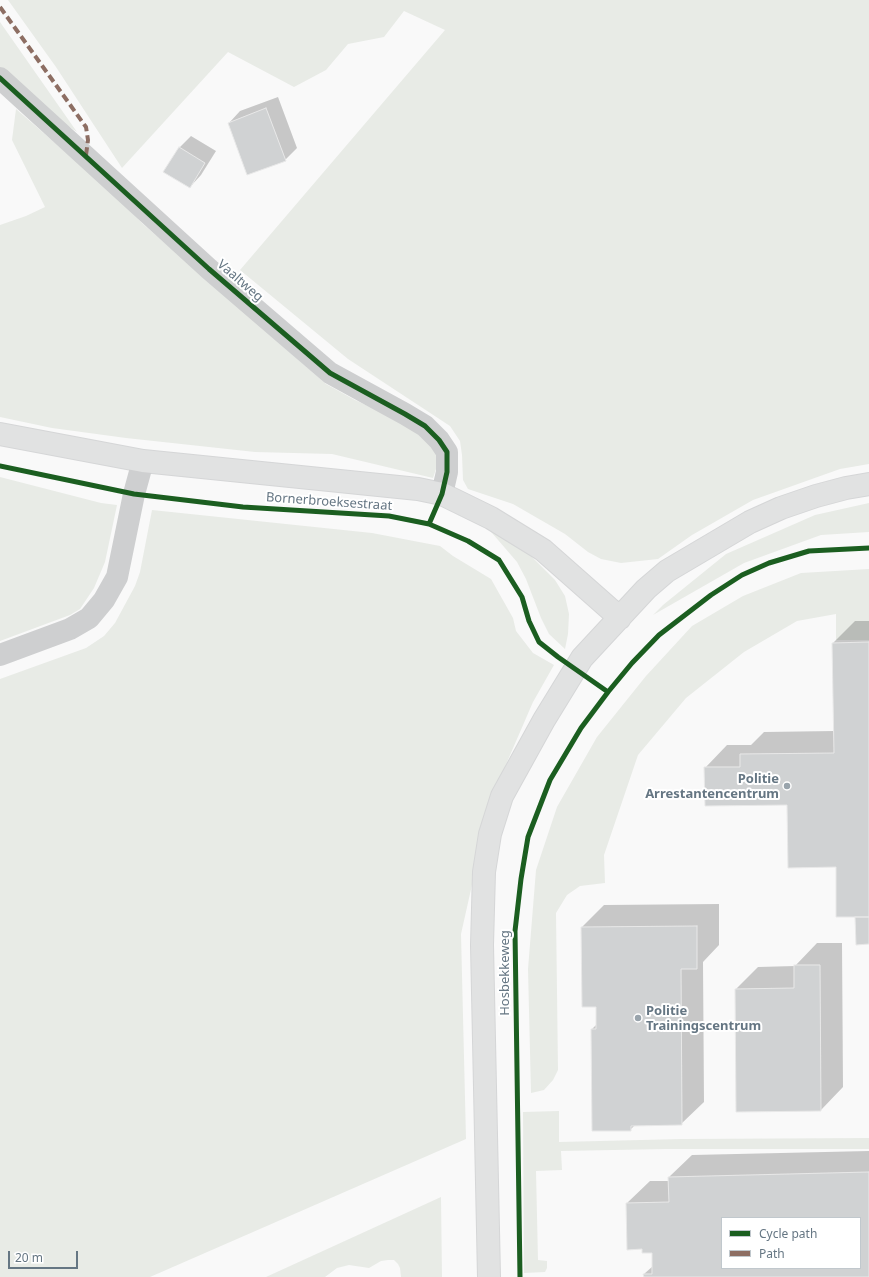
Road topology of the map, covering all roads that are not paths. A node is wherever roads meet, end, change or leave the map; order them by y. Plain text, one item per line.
1 (0, 78) edge
2 (0, 434) edge
3 (142, 461) junction
4 (869, 484) edge
5 (442, 494) junction
6 (620, 618) junction
7 (0, 655) edge
8 (489, 1277) edge

1 - 5 street, Vaaltweg
2 - 3 main road, Bornerbroeksestraat
3 - 5 main road, Bornerbroeksestraat
3 - 7 street
4 - 6 main road
5 - 6 main road, Bornerbroeksestraat
6 - 8 main road, Hosbekkeweg

